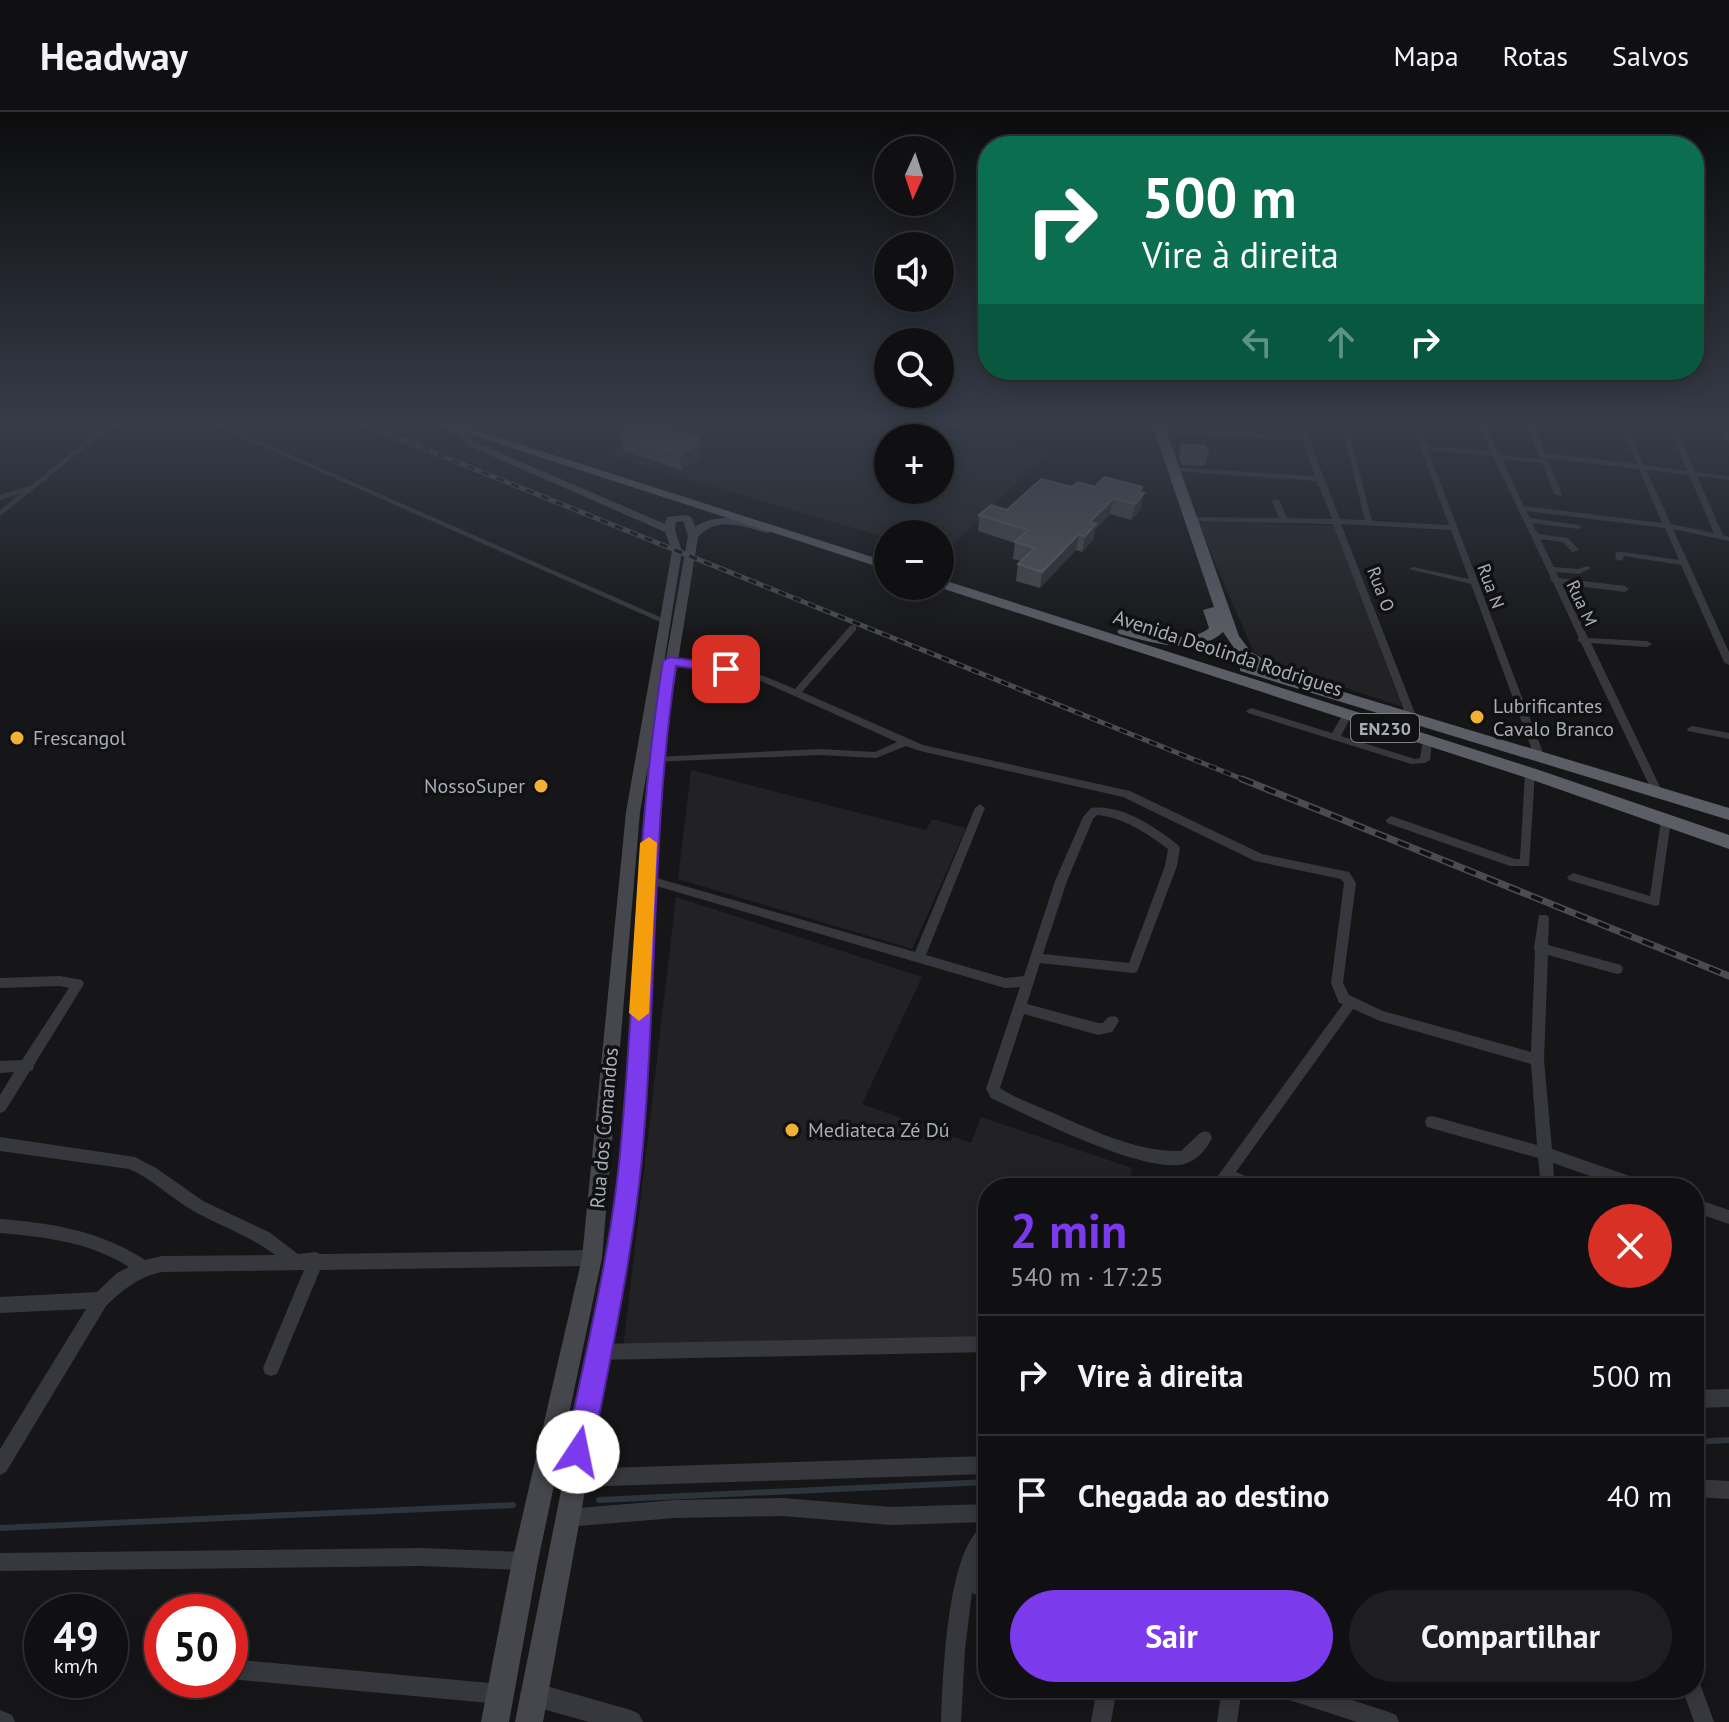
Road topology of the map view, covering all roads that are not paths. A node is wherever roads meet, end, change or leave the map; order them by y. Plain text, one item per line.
1 (19, 499) edge
2 (387, 499) edge
3 (599, 499) edge
4 (679, 499) edge
5 (695, 499) edge
6 (1172, 499) edge
7 (1183, 499) edge
8 (1329, 499) edge
9 (1364, 499) edge
10 (1442, 499) edge
11 (1518, 499) edge
12 (1657, 499) edge
13 (1703, 499) edge
14 (1276, 501) dead end
15 (1522, 508) junction
16 (0, 514) edge
17 (1189, 519) junction
18 (1369, 520) junction
19 (1527, 520) junction
20 (1284, 521) junction
21 (1338, 522) junction
22 (1670, 526) junction
23 (1578, 527) dead end
24 (1452, 528) junction
25 (670, 530) junction
26 (783, 533) junction
27 (693, 536) junction
28 (1534, 536) junction
29 (1719, 536) junction
30 (1729, 539) edge
31 (1575, 550) dead end
32 (874, 554) edge
33 (1619, 559) dead end
34 (874, 562) edge
35 (1685, 563) junction
36 (1587, 568) dead end
37 (1413, 569) dead end
38 (1549, 569) junction
39 (954, 578) edge
40 (1554, 580) junction
41 (1472, 582) junction
42 (954, 587) edge
43 (1625, 589) dead end
44 (663, 620) junction
45 (853, 628) dead end
46 (1124, 631) junction
47 (1582, 640) junction
48 (1647, 644) dead end
49 (670, 661) junction
50 (1729, 662) edge
51 (798, 691) junction
52 (1348, 708) junction
53 (1251, 711) dead end
54 (1413, 721) junction
55 (1692, 729) dead end
56 (1729, 736) edge
57 (1335, 737) junction
58 (906, 742) junction
59 (1427, 742) junction
60 (1540, 758) junction
61 (655, 760) junction
62 (1530, 773) junction
63 (1658, 793) junction
64 (980, 808) dead end
65 (1729, 814) edge
66 (1391, 820) dead end
67 (1666, 820) junction
68 (1729, 842) edge
69 (1573, 877) dead end
70 (646, 879) junction
71 (1543, 918) dead end
72 (1540, 948) junction
73 (919, 958) junction
74 (1036, 958) junction
75 (1617, 969) dead end
76 (1027, 981) junction
77 (0, 983) edge
78 (1005, 983) junction
79 (1021, 1002) junction
80 (1350, 1004) junction
81 (1112, 1021) dead end
82 (1537, 1060) junction
83 (28, 1066) junction
84 (0, 1067) edge
85 (0, 1107) edge
86 (1432, 1122) dead end
87 (1205, 1138) dead end
88 (0, 1144) edge
89 (1547, 1154) junction
90 (1228, 1176) joint
91 (1233, 1178) edge
92 (1548, 1178) edge
93 (1615, 1178) edge
94 (1704, 1208) edge
95 (1729, 1217) edge
96 (0, 1226) edge
97 (592, 1258) junction
98 (293, 1260) junction
99 (316, 1260) junction
100 (144, 1268) junction
101 (100, 1300) junction
102 (0, 1305) edge
103 (978, 1344) edge
104 (598, 1352) junction
105 (271, 1368) dead end
106 (1729, 1398) edge
107 (1704, 1399) edge
108 (978, 1465) edge
109 (0, 1466) edge
110 (573, 1478) junction
111 (1704, 1489) edge
112 (1729, 1490) edge
113 (978, 1513) edge
114 (566, 1518) junction
115 (978, 1549) edge
116 (525, 1561) junction
117 (0, 1562) edge
118 (965, 1580) junction
119 (978, 1586) edge
120 (248, 1671) edge
121 (500, 1694) junction
122 (532, 1694) junction
123 (1105, 1698) edge
124 (1231, 1698) edge
125 (1317, 1698) edge
126 (1696, 1698) edge
127 (495, 1722) edge
128 (529, 1722) edge
129 (631, 1722) edge
130 (951, 1722) edge
131 (1101, 1722) edge
132 (1227, 1722) edge
133 (1389, 1722) edge
134 (1704, 1722) edge

1 - 16 street
2 - 44 street
3 - 25 main road
4 - 26 highway
5 - 32 highway
6 - 46 highway
7 - 17 highway
8 - 21 street, Rua O
9 - 18 street
10 - 24 street, Rua N
11 - 15 street, Rua M
12 - 22 street
13 - 29 street
14 - 20 street
15 - 19 street, Rua M
15 - 22 street
17 - 20 street
17 - 52 highway
18 - 21 street
18 - 24 street
19 - 23 street
19 - 28 street, Rua M
20 - 21 street
21 - 54 street, Rua O
22 - 29 street
22 - 35 street
24 - 41 street, Rua N
25 - 27 main road
25 - 44 main road, Rua dos Comandos
26 - 27 main road
26 - 34 highway
27 - 49 main road, Rua dos Comandos
28 - 31 street
28 - 38 street, Rua M
29 - 30 street
33 - 35 street
35 - 50 street
36 - 38 street
37 - 41 street
38 - 40 street, Rua M
39 - 46 highway, Avenida Deolinda Rodrigues / EN230
40 - 43 street
40 - 47 street, Rua M
41 - 60 street, Rua N
42 - 52 highway, Avenida Deolinda Rodrigues / EN230
44 - 97 main road, Rua dos Comandos
45 - 51 street
46 - 52 highway, Avenida Deolinda Rodrigues / EN230
47 - 48 street
47 - 63 street, Rua M
49 - 51 street
49 - 61 main road, Rua dos Comandos
51 - 58 street
52 - 54 highway, Avenida Deolinda Rodrigues / EN230
52 - 57 street
52 - 59 highway, Avenida Deolinda Rodrigues / EN230
53 - 57 street
54 - 60 highway, Avenida Deolinda Rodrigues / EN230
55 - 56 street
57 - 59 street
58 - 61 street
58 - 80 street
59 - 62 highway, Avenida Deolinda Rodrigues / EN230
60 - 63 highway, Avenida Deolinda Rodrigues / EN230
61 - 70 main road, Rua dos Comandos
62 - 66 street
62 - 67 highway, Avenida Deolinda Rodrigues / EN230
63 - 65 highway, Avenida Deolinda Rodrigues / EN230
64 - 73 street
67 - 68 highway, Avenida Deolinda Rodrigues / EN230
67 - 69 street
70 - 73 street
70 - 104 main road, Rua dos Comandos
71 - 72 street
72 - 75 street
72 - 82 street
73 - 78 street
74 - 74 street
74 - 76 street
76 - 78 street
76 - 79 street
77 - 83 street
78 - 79 street
79 - 81 street
79 - 87 street
80 - 82 street
80 - 90 street
82 - 89 street
83 - 84 street
83 - 85 street
86 - 89 street
88 - 98 street
89 - 92 street
89 - 93 street
90 - 91 street
94 - 95 street
96 - 100 street
97 - 99 street
97 - 116 main road, Rua dos Comandos
98 - 99 street
98 - 100 street
99 - 105 street
100 - 101 street
101 - 102 street
101 - 109 street
103 - 104 street
104 - 110 main road, Rua dos Comandos
106 - 107 street
108 - 110 street
110 - 114 main road, Rua dos Comandos
111 - 112 street
113 - 114 street
114 - 122 main road, Rua dos Comandos
115 - 118 street
116 - 117 street
116 - 121 main road, Rua dos Comandos
118 - 119 street
118 - 130 street
120 - 121 street
121 - 127 main road, Rua dos Comandos
122 - 128 main road, Rua dos Comandos
122 - 129 street
123 - 131 street
124 - 132 street
125 - 133 street
126 - 134 street

